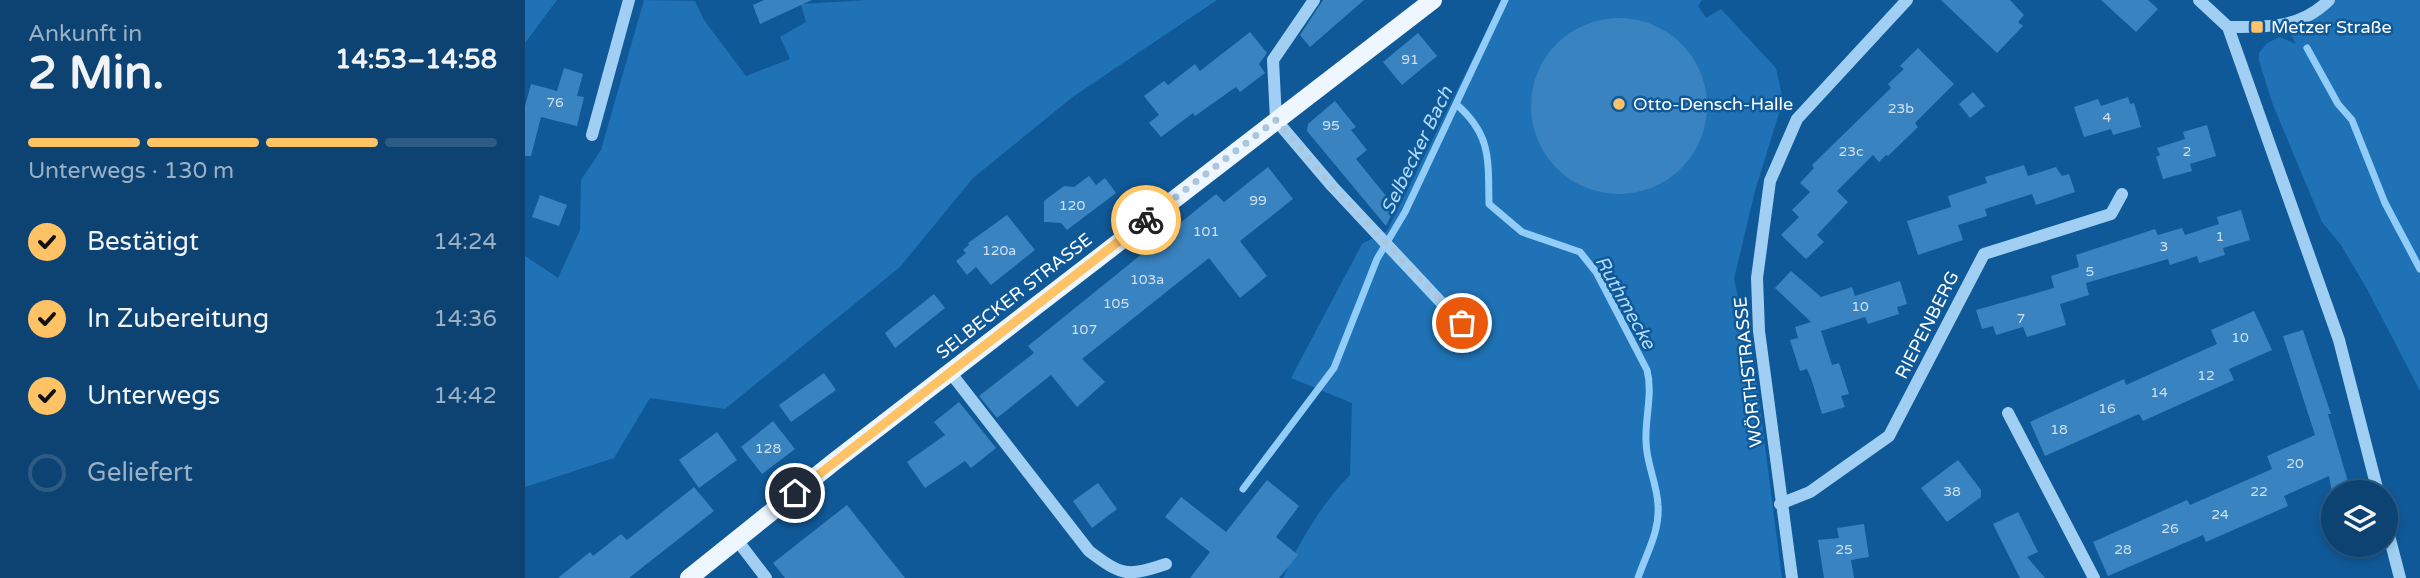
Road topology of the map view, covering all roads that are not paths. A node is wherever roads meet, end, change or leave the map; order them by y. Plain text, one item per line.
1 (629, 0) edge
2 (1314, 0) edge
3 (1433, 0) edge
4 (1907, 0) edge
5 (2199, 0) edge
6 (2329, 0) edge
7 (2228, 27) junction
8 (1276, 120) junction
9 (592, 135) dead end
10 (2122, 194) dead end
11 (1474, 333) dead end
12 (950, 372) junction
13 (2008, 414) dead end
14 (2375, 480) edge
15 (1780, 504) junction
16 (737, 540) junction
17 (2395, 557) edge
18 (1166, 564) dead end
19 (689, 578) edge
20 (767, 578) edge
21 (1792, 578) edge
22 (2094, 578) edge
23 (2400, 578) edge

1 - 9 street
2 - 8 street
3 - 8 main road, SELBECKER STRASSE
4 - 15 street, WÖRTHSTRASSE
5 - 7 street
6 - 7 street
7 - 14 street
8 - 11 street
8 - 12 main road, SELBECKER STRASSE
10 - 15 street, RIEPENBERG
12 - 16 main road, SELBECKER STRASSE
12 - 18 street
13 - 22 street
15 - 21 street, WÖRTHSTRASSE
16 - 19 main road, SELBECKER STRASSE
16 - 20 street
17 - 23 street

